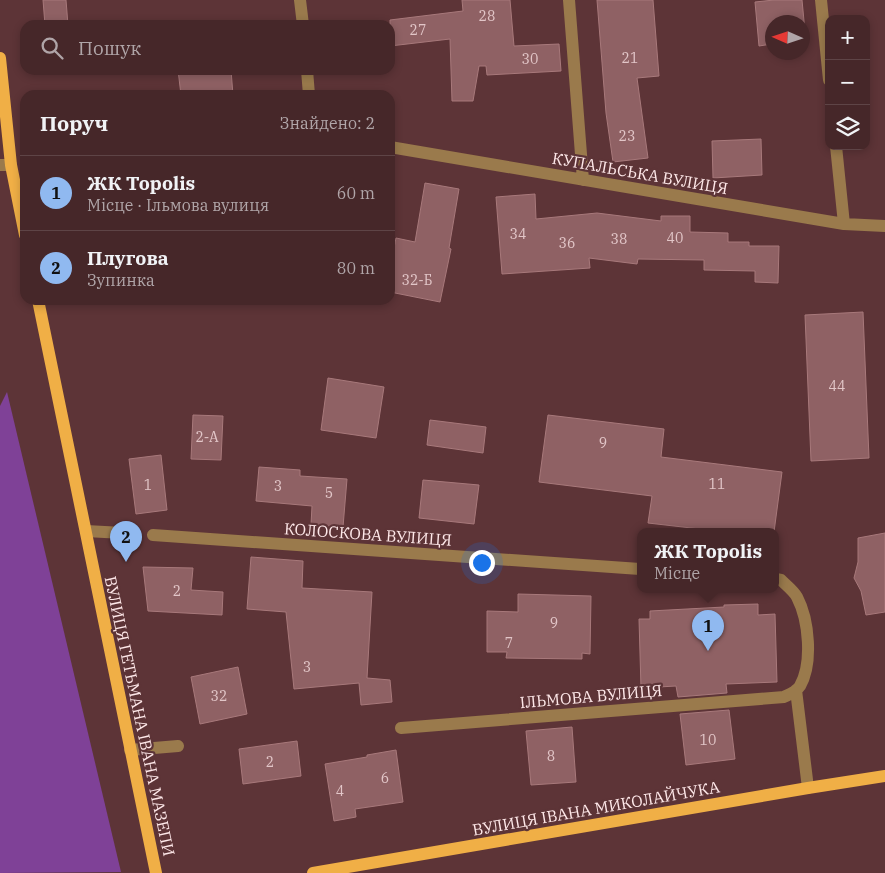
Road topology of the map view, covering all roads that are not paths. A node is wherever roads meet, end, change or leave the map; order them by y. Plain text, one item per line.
1 (300, 0) edge
2 (569, 0) edge
3 (820, 0) edge
4 (302, 20) edge
5 (0, 58) edge
6 (827, 60) edge
7 (307, 75) edge
8 (309, 90) edge
9 (395, 148) edge
10 (836, 150) edge
11 (5, 165) edge
12 (583, 180) junction
13 (20, 218) edge
14 (844, 224) junction
15 (885, 226) edge
16 (39, 305) edge
17 (86, 530) junction
18 (123, 532) dead end
19 (153, 535) dead end
20 (637, 569) edge
21 (779, 580) edge
22 (796, 690) junction
23 (400, 728) dead end
24 (178, 746) dead end
25 (130, 750) junction
26 (885, 776) edge
27 (808, 788) junction
28 (156, 873) edge
29 (314, 873) edge

1 - 4 street
2 - 12 street
3 - 6 street
5 - 11 main road
7 - 8 street
9 - 12 street, КУПАЛЬСЬКА ВУЛИЦЯ
10 - 14 street
11 - 13 main road
12 - 14 street, КУПАЛЬСЬКА ВУЛИЦЯ
14 - 15 street, КУПАЛЬСЬКА ВУЛИЦЯ
16 - 17 main road, ВУЛИЦЯ ГЕТЬМАНА ІВАНА МАЗЕПИ
17 - 18 street
17 - 25 main road, ВУЛИЦЯ ГЕТЬМАНА ІВАНА МАЗЕПИ
19 - 20 street, КОЛОСКОВА ВУЛИЦЯ
21 - 22 street
22 - 23 street, ІЛЬМОВА ВУЛИЦЯ
22 - 27 street
24 - 25 street
25 - 28 main road, ВУЛИЦЯ ГЕТЬМАНА ІВАНА МАЗЕПИ
26 - 27 main road, ВУЛИЦЯ ІВАНА МИКОЛАЙЧУКА
27 - 29 main road, ВУЛИЦЯ ІВАНА МИКОЛАЙЧУКА

